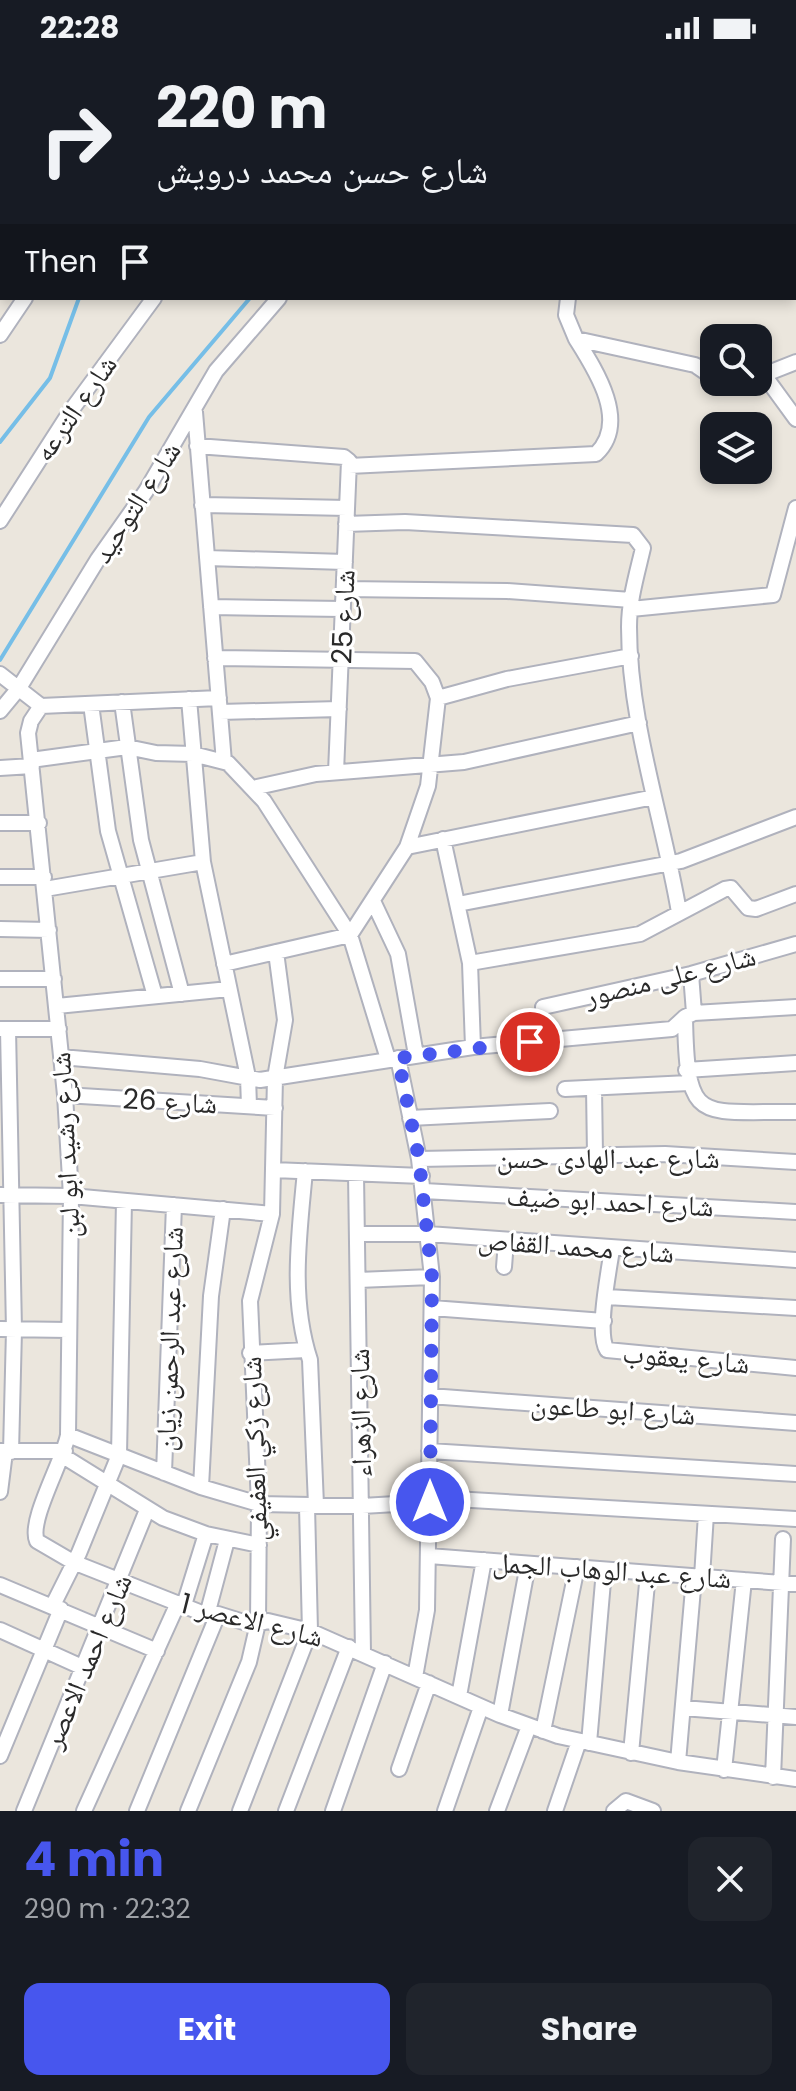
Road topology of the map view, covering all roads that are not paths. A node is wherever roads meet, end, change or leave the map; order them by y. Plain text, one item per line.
1 (24, 300) edge
2 (153, 300) edge
3 (277, 300) edge
4 (568, 300) edge
5 (0, 335) edge
6 (576, 339) junction
7 (796, 362) edge
8 (700, 368) edge
9 (772, 372) edge
10 (772, 390) edge
11 (194, 410) junction
12 (796, 419) edge
13 (197, 446) junction
14 (349, 464) junction
15 (18, 492) junction
16 (0, 493) edge
17 (202, 505) junction
18 (347, 508) junction
19 (796, 508) edge
20 (0, 521) edge
21 (346, 524) junction
22 (207, 558) junction
23 (345, 562) junction
24 (344, 589) junction
25 (631, 605) junction
26 (211, 607) junction
27 (343, 609) junction
28 (631, 656) junction
29 (341, 657) junction
30 (215, 658) junction
31 (0, 674) edge
32 (19, 688) junction
33 (438, 698) junction
34 (189, 699) junction
35 (122, 702) junction
36 (91, 704) junction
37 (219, 705) junction
38 (41, 706) junction
39 (339, 709) junction
40 (0, 711) edge
41 (639, 723) junction
42 (127, 747) junction
43 (97, 751) junction
44 (193, 754) junction
45 (224, 762) junction
46 (32, 763) junction
47 (432, 765) junction
48 (0, 768) edge
49 (336, 772) junction
50 (253, 788) junction
51 (654, 797) junction
52 (796, 817) edge
53 (0, 823) edge
54 (39, 823) junction
55 (443, 839) junction
56 (407, 847) junction
57 (203, 862) junction
58 (671, 862) junction
59 (149, 872) junction
60 (0, 877) edge
61 (119, 878) junction
62 (45, 883) junction
63 (796, 894) edge
64 (373, 901) junction
65 (458, 904) junction
66 (679, 912) junction
67 (0, 929) edge
68 (49, 930) junction
69 (350, 935) junction
70 (796, 944) edge
71 (276, 952) junction
72 (470, 963) junction
73 (224, 964) junction
74 (691, 974) junction
75 (0, 979) edge
76 (54, 979) junction
77 (229, 989) junction
78 (182, 994) junction
79 (155, 996) junction
80 (57, 1006) junction
81 (543, 1007) dead end
82 (796, 1007) edge
83 (690, 1015) junction
84 (4, 1029) edge
85 (59, 1029) junction
86 (473, 1047) junction
87 (416, 1055) junction
88 (61, 1057) junction
89 (393, 1058) junction
90 (796, 1063) edge
91 (688, 1076) junction
92 (248, 1077) junction
93 (275, 1078) junction
94 (594, 1088) junction
95 (565, 1089) dead end
96 (65, 1095) junction
97 (249, 1106) junction
98 (275, 1108) junction
99 (550, 1111) dead end
100 (796, 1112) edge
101 (410, 1118) junction
102 (595, 1155) junction
103 (419, 1159) junction
104 (796, 1162) edge
105 (273, 1170) junction
106 (305, 1171) junction
107 (356, 1174) junction
108 (423, 1184) junction
109 (6, 1195) edge
110 (71, 1196) junction
111 (124, 1201) junction
112 (174, 1205) junction
113 (223, 1209) junction
114 (796, 1212) edge
115 (272, 1214) junction
116 (357, 1234) junction
117 (428, 1234) junction
118 (506, 1241) junction
119 (612, 1249) junction
120 (796, 1260) edge
121 (504, 1267) dead end
122 (432, 1277) junction
123 (358, 1280) junction
124 (607, 1297) junction
125 (432, 1308) junction
126 (796, 1308) edge
127 (604, 1321) junction
128 (7, 1330) edge
129 (69, 1330) junction
130 (306, 1350) junction
131 (250, 1353) junction
132 (796, 1368) edge
133 (430, 1396) junction
134 (796, 1423) edge
135 (68, 1435) junction
136 (429, 1451) junction
137 (5, 1452) edge
138 (64, 1454) junction
139 (119, 1455) junction
140 (164, 1473) junction
141 (796, 1474) edge
142 (107, 1483) junction
143 (201, 1487) junction
144 (0, 1492) edge
145 (430, 1502) junction
146 (259, 1504) junction
147 (311, 1505) junction
148 (362, 1506) junction
149 (147, 1510) junction
150 (706, 1514) junction
151 (796, 1519) edge
152 (206, 1534) junction
153 (783, 1539) dead end
154 (227, 1540) junction
155 (259, 1545) junction
156 (429, 1556) junction
157 (484, 1560) junction
158 (73, 1562) junction
159 (528, 1564) junction
160 (577, 1567) junction
161 (604, 1570) junction
162 (648, 1573) junction
163 (698, 1577) junction
164 (121, 1580) junction
165 (744, 1580) junction
166 (789, 1584) edge
167 (0, 1585) edge
168 (181, 1604) junction
169 (57, 1607) junction
170 (213, 1615) junction
171 (258, 1623) junction
172 (102, 1627) junction
173 (310, 1631) junction
174 (1, 1633) edge
175 (349, 1647) junction
176 (44, 1650) junction
177 (157, 1651) junction
178 (363, 1653) junction
179 (385, 1663) junction
180 (84, 1668) junction
181 (422, 1680) junction
182 (459, 1696) junction
183 (481, 1707) junction
184 (683, 1708) junction
185 (731, 1712) junction
186 (500, 1715) junction
187 (776, 1715) junction
188 (796, 1717) edge
189 (536, 1729) junction
190 (584, 1742) junction
191 (631, 1753) junction
192 (0, 1756) edge
193 (678, 1762) junction
194 (399, 1769) dead end
195 (724, 1770) junction
196 (773, 1777) junction
197 (796, 1779) edge
198 (24, 1811) edge
199 (84, 1811) edge
200 (137, 1811) edge
201 (188, 1811) edge
202 (240, 1811) edge
203 (286, 1811) edge
204 (333, 1811) edge
205 (445, 1811) edge
206 (497, 1811) edge
207 (555, 1811) edge
208 (614, 1811) edge
209 (653, 1811) edge

1 - 5 street
2 - 15 street, شارع الترعه
3 - 11 street, شارع التوحيد
4 - 6 street
6 - 8 street
6 - 14 street
7 - 9 street
10 - 12 street
11 - 13 street
11 - 32 street, شارع التوحيد
13 - 14 street
13 - 17 street
14 - 18 street, شارع 25
15 - 16 street
15 - 20 street, شارع الترعه
17 - 18 street
17 - 22 street
18 - 21 street, شارع 25
19 - 25 street
21 - 23 street, شارع 25
21 - 25 street
22 - 23 street
22 - 26 street
23 - 24 street, شارع 25
24 - 25 street
24 - 27 street, شارع 25
25 - 28 street
26 - 27 street
26 - 30 street
27 - 29 street, شارع 25
28 - 33 street
28 - 41 street
29 - 30 street
29 - 33 street
29 - 39 street, شارع 25
30 - 37 street
31 - 32 street
32 - 38 street
32 - 40 street, شارع التوحيد
33 - 47 street
34 - 35 street
34 - 37 street
34 - 44 street
35 - 36 street
35 - 42 street
36 - 38 street
36 - 43 street
37 - 39 street
37 - 45 street
38 - 46 street, شارع رشيد ابو لبن
39 - 49 street, شارع 25
41 - 47 street
41 - 51 street
42 - 43 street
42 - 44 street
42 - 59 street
43 - 46 street
43 - 61 street
44 - 45 street
44 - 57 street
45 - 50 street
46 - 48 street
46 - 54 street, شارع رشيد ابو لبن
47 - 49 street
47 - 56 street
49 - 50 street
50 - 69 street
51 - 55 street
51 - 58 street
52 - 58 street
53 - 54 street
54 - 62 street, شارع رشيد ابو لبن
55 - 56 street
55 - 65 street
56 - 64 street
57 - 59 street
57 - 73 street
58 - 65 street
58 - 66 street
59 - 61 street
59 - 78 street
60 - 62 street
61 - 62 street
61 - 79 street
62 - 68 street, شارع رشيد ابو لبن
63 - 66 street
64 - 69 street
64 - 87 street
65 - 72 street
66 - 72 street
67 - 68 street
68 - 76 street, شارع رشيد ابو لبن
69 - 71 street
69 - 89 street
70 - 74 street, شارع على منصور
71 - 73 street
71 - 93 street, شارع زكي العفيفي
72 - 86 street
73 - 77 street
74 - 81 street, شارع على منصور
74 - 83 street
75 - 76 street
76 - 80 street, شارع رشيد ابو لبن
77 - 78 street
77 - 92 street
78 - 79 street
79 - 80 street
80 - 85 street, شارع رشيد ابو لبن
82 - 83 street
83 - 86 street
83 - 91 street
84 - 85 street
84 - 109 street
85 - 88 street, شارع رشيد ابو لبن
86 - 87 street
87 - 89 street
88 - 92 street
88 - 96 street, شارع رشيد ابو لبن
89 - 93 street
89 - 101 street
90 - 91 street
91 - 94 street
91 - 100 street
92 - 93 street
92 - 97 street
93 - 98 street, شارع زكي العفيفي
94 - 95 street
94 - 102 street
96 - 97 street, شارع 26
96 - 110 street, شارع رشيد ابو لبن
97 - 98 street, شارع 26
98 - 105 street, شارع زكي العفيفي
99 - 101 street
101 - 103 street
102 - 103 street, شارع عبد الهادى حسن
102 - 104 street, شارع عبد الهادى حسن
103 - 108 street
105 - 106 street, شارع احمد ابو ضيف
105 - 115 street, شارع زكي العفيفي
106 - 107 street, شارع احمد ابو ضيف
106 - 130 street
107 - 108 street, شارع احمد ابو ضيف
107 - 116 street, شارع الزهراء
108 - 114 street, شارع احمد ابو ضيف
108 - 117 street
109 - 110 street
109 - 128 street
110 - 111 street
110 - 129 street, شارع رشيد ابو لبن
111 - 112 street
111 - 139 street
112 - 113 street
112 - 140 street, شارع عبد الرحمن زيان
113 - 115 street
113 - 143 street
115 - 131 street, شارع زكي العفيفي
116 - 117 street, شارع محمد القفاص
116 - 123 street, شارع الزهراء
117 - 118 street, شارع محمد القفاص
117 - 122 street
118 - 119 street, شارع محمد القفاص
118 - 121 street
119 - 120 street, شارع محمد القفاص
119 - 124 street
122 - 123 street
122 - 125 street
123 - 148 street, شارع الزهراء
124 - 126 street
124 - 127 street
125 - 127 street
125 - 133 street
127 - 132 street, شارع يعقوب
128 - 129 street
128 - 137 street
129 - 135 street, شارع رشيد ابو لبن
130 - 131 street
130 - 147 street
131 - 146 street, شارع زكي العفيفي
133 - 134 street, شارع ابو طاعون
133 - 136 street
135 - 138 street, شارع رشيد ابو لبن
135 - 139 street
136 - 141 street
136 - 145 street
137 - 138 street
137 - 144 street
138 - 142 street
138 - 158 street, شارع رشيد ابو لبن
139 - 140 street
139 - 142 street
140 - 143 street
142 - 149 street
142 - 158 street
143 - 146 street
145 - 148 street
145 - 150 street
145 - 156 street
146 - 147 street
146 - 155 street, شارع زكي العفيفي
147 - 148 street
147 - 173 street
148 - 178 street, شارع الزهراء
149 - 152 street
149 - 164 street, شارع احمد الاعصر
150 - 151 street
150 - 163 street
152 - 154 street
152 - 168 street
153 - 166 street
154 - 155 street
154 - 170 street
155 - 171 street, شارع زكي العفيفي
156 - 157 street, شارع عبد الوهاب الجمل
156 - 181 street
157 - 159 street, شارع عبد الوهاب الجمل
157 - 182 street
158 - 164 street, شارع الاعصر 1
158 - 169 street
159 - 160 street, شارع عبد الوهاب الجمل
159 - 186 street
160 - 161 street, شارع عبد الوهاب الجمل
160 - 189 street
161 - 162 street, شارع عبد الوهاب الجمل
161 - 190 street
162 - 163 street, شارع عبد الوهاب الجمل
162 - 191 street
163 - 165 street, شارع عبد الوهاب الجمل
163 - 184 street
164 - 168 street, شارع الاعصر 1
164 - 172 street, شارع احمد الاعصر
165 - 166 street, شارع عبد الوهاب الجمل
165 - 185 street
166 - 187 street
167 - 169 street
168 - 170 street, شارع الاعصر 1
168 - 177 street
169 - 172 street
169 - 176 street
170 - 171 street, شارع الاعصر 1
170 - 200 street
171 - 173 street, شارع الاعصر 1
171 - 201 street, شارع زكي العفيفي
172 - 177 street
172 - 180 street, شارع احمد الاعصر
173 - 175 street, شارع الاعصر 1
173 - 202 street
174 - 176 street
175 - 178 street, شارع الاعصر 1
175 - 203 street
176 - 180 street
176 - 192 street
177 - 199 street
178 - 179 street, شارع الاعصر 1
179 - 181 street, شارع الاعصر 1
179 - 204 street
180 - 198 street, شارع احمد الاعصر
181 - 182 street, شارع الاعصر 1
181 - 194 street
182 - 183 street, شارع الاعصر 1
183 - 186 street, شارع الاعصر 1
183 - 205 street
184 - 185 street
184 - 193 street
185 - 187 street
185 - 195 street
186 - 189 street, شارع الاعصر 1
187 - 188 street
187 - 196 street
189 - 190 street, شارع الاعصر 1
189 - 206 street
190 - 191 street, شارع الاعصر 1
190 - 207 street
191 - 193 street, شارع الاعصر 1
193 - 195 street, شارع الاعصر 1
195 - 196 street, شارع الاعصر 1
196 - 197 street, شارع الاعصر 1
208 - 209 street

